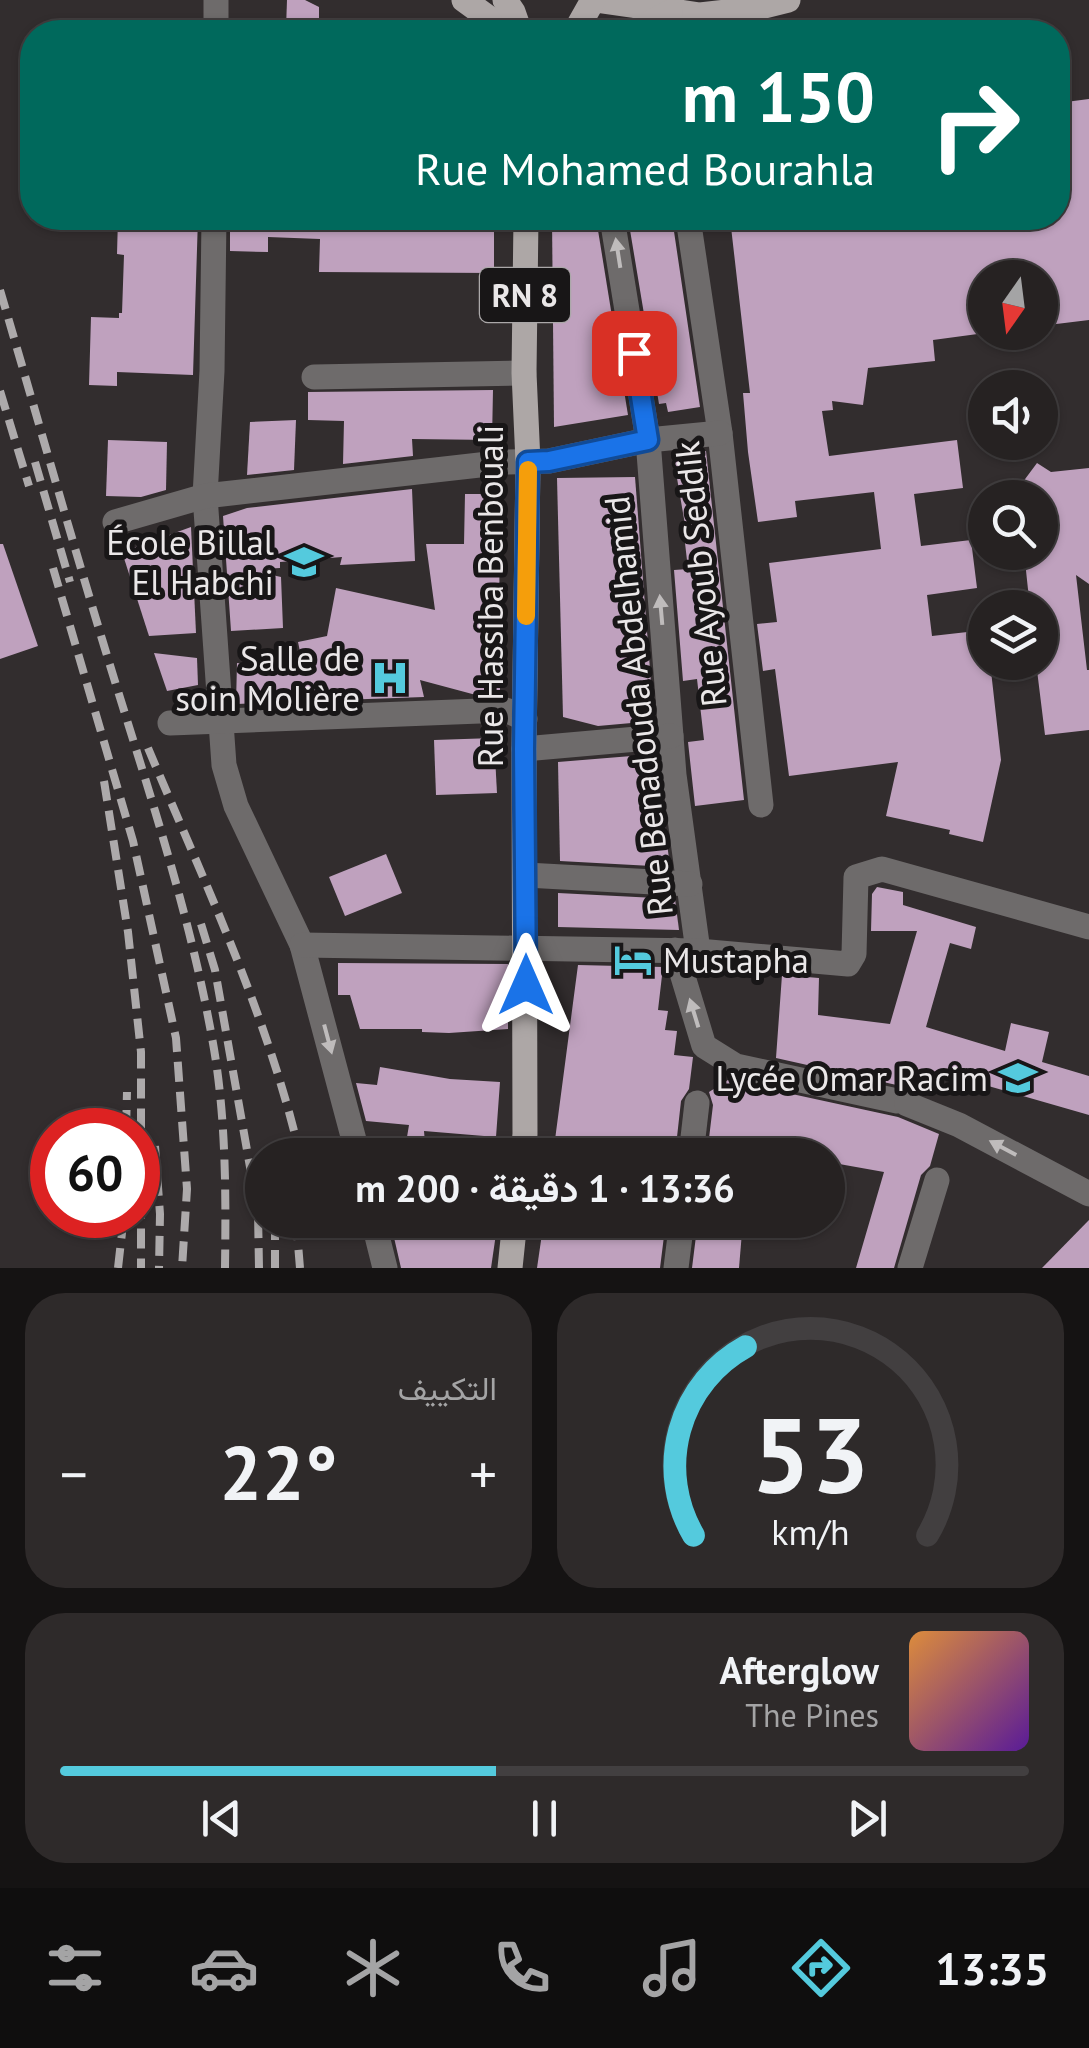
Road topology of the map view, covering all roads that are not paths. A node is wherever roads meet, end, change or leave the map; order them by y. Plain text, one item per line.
1 (464, 0) edge
2 (594, 0) edge
3 (788, 0) edge
4 (492, 20) edge
5 (662, 20) edge
6 (678, 20) edge
7 (214, 230) edge
8 (526, 230) edge
9 (614, 230) edge
10 (690, 230) edge
11 (524, 373) junction
12 (314, 378) dead end
13 (720, 433) junction
14 (648, 440) junction
15 (528, 462) junction
16 (205, 496) junction
17 (115, 522) dead end
18 (524, 719) junction
19 (220, 721) junction
20 (170, 723) dead end
21 (672, 736) junction
22 (524, 749) junction
23 (760, 805) dead end
24 (526, 875) junction
25 (690, 884) junction
26 (1089, 928) edge
27 (302, 945) junction
28 (526, 948) junction
29 (687, 950) junction
30 (698, 1103) dead end
31 (353, 1138) edge
32 (524, 1138) edge
33 (693, 1138) edge
34 (937, 1180) dead end
35 (1089, 1194) edge
36 (378, 1238) edge
37 (513, 1238) edge
38 (680, 1238) edge
39 (385, 1268) edge
40 (510, 1268) edge
41 (676, 1268) edge
42 (910, 1268) edge

1 - 4 main road
2 - 5 main road
3 - 6 main road
7 - 16 street
8 - 11 main road, Rue Hassiba Benbouali / RN 8
14 -> 9 street, Rue Benadouda Abdelhamid
10 - 13 street, Rue Ayoub Seddik
11 - 12 street
11 - 15 main road, Rue Hassiba Benbouali / RN 8
13 - 14 street
13 - 23 street, Rue Ayoub Seddik
14 - 15 street
21 -> 14 street, Rue Benadouda Abdelhamid
15 - 16 street
15 - 18 main road, Rue Hassiba Benbouali / RN 8
16 - 17 street
16 - 19 street
18 - 19 street
18 - 22 main road, Rue Hassiba Benbouali / RN 8
19 - 20 street
19 - 27 street
21 - 22 street
21 - 25 street, Rue Benadouda Abdelhamid
22 - 24 main road, Rue Hassiba Benbouali / RN 8
24 - 25 street
24 - 28 main road, Rue Hassiba Benbouali / RN 8
25 - 29 street, Rue Benadouda Abdelhamid
26 - 29 street
27 - 28 street
27 -> 31 street
28 - 29 street
28 - 32 main road, Rue Hassiba Benbouali / RN 8
35 -> 29 street, Rue Benadouda Abdelhamid
30 - 33 street
34 - 42 street
36 - 39 street
37 - 40 main road
38 - 41 street

